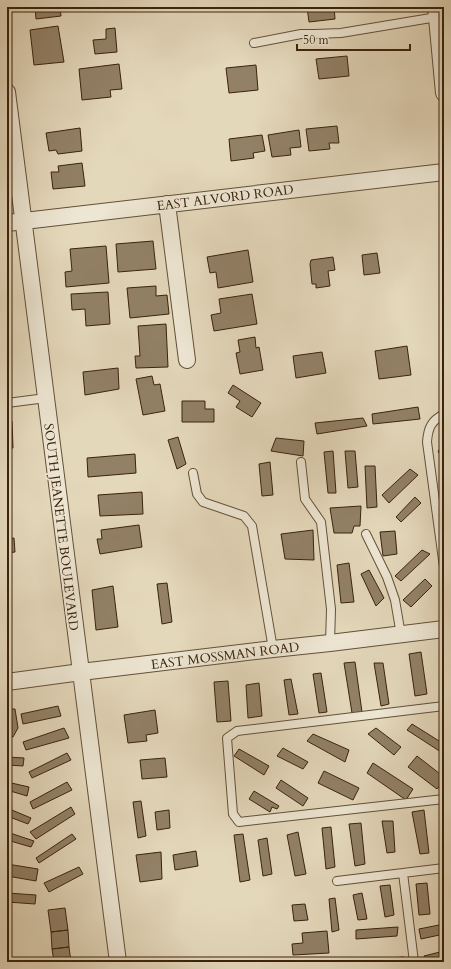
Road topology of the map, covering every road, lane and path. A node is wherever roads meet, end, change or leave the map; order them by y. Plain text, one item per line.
1 (439, 13) edge
2 (254, 43) dead end
3 (7, 92) edge
4 (444, 93) edge
5 (444, 172) edge
6 (167, 204) junction
7 (23, 221) junction
8 (7, 223) edge
9 (187, 360) dead end
10 (46, 398) junction
11 (7, 403) edge
12 (444, 414) edge
13 (301, 462) dead end
14 (193, 473) dead end
15 (366, 534) dead end
16 (444, 567) edge
17 (444, 630) edge
18 (401, 635) junction
19 (330, 643) junction
20 (273, 649) junction
21 (81, 672) junction
22 (7, 682) edge
23 (444, 706) edge
24 (444, 799) edge
25 (444, 868) edge
26 (403, 873) junction
27 (337, 881) dead end
28 (118, 962) edge
29 (414, 962) edge

1 - 2 lane
1 - 4 street
3 - 7 street, SOUTH JEANETTE BOULEVARD
5 - 6 street, EAST ALVORD ROAD
6 - 7 street, EAST ALVORD ROAD
6 - 9 street
7 - 8 street, EAST ALVORD ROAD
7 - 10 street, SOUTH JEANETTE BOULEVARD
10 - 11 lane
10 - 21 street, SOUTH JEANETTE BOULEVARD
12 - 16 lane
13 - 19 lane
14 - 20 lane
15 - 18 lane
17 - 18 street, EAST MOSSMAN ROAD
18 - 19 street, EAST MOSSMAN ROAD
19 - 20 street, EAST MOSSMAN ROAD
20 - 21 street, EAST MOSSMAN ROAD
21 - 22 street, EAST MOSSMAN ROAD
21 - 28 street, SOUTH JEANETTE BOULEVARD
23 - 24 lane
25 - 26 lane
26 - 27 lane
26 - 29 lane

